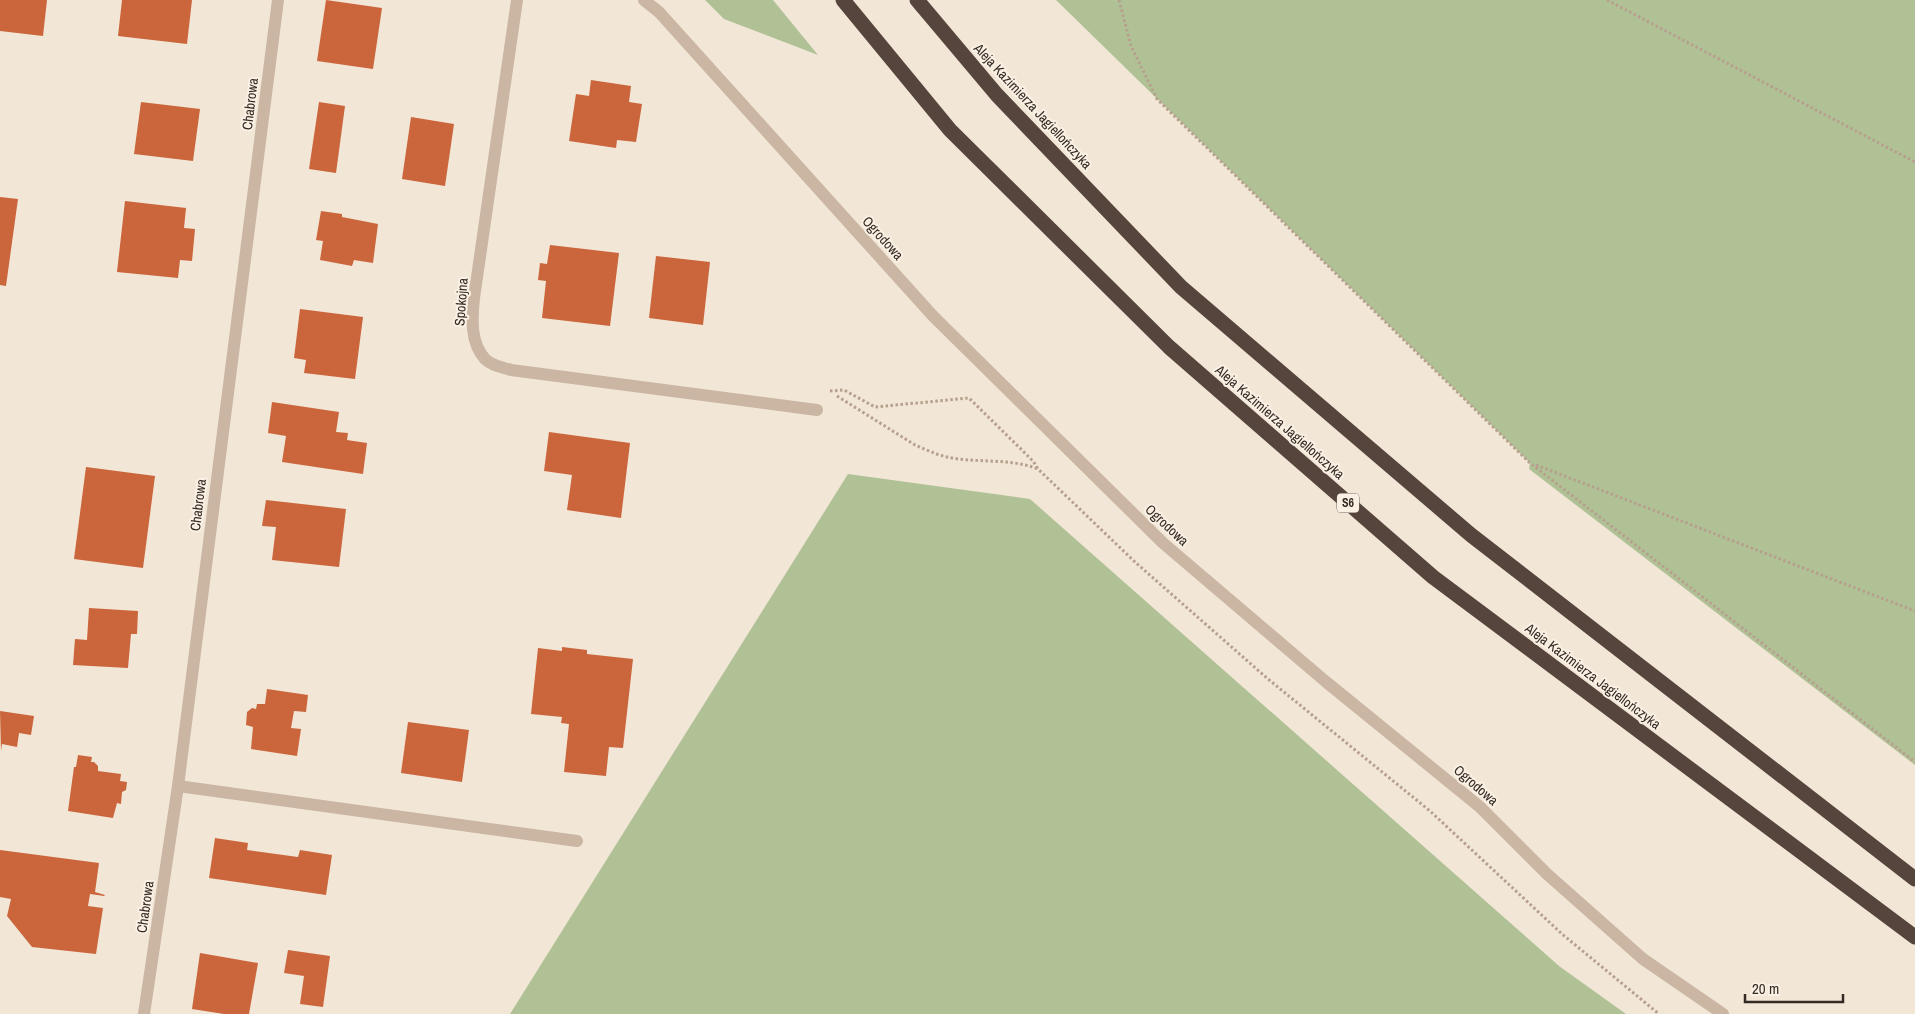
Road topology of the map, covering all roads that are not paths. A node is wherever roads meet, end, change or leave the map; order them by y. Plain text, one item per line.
1 (278, 0) edge
2 (517, 0) edge
3 (644, 0) edge
4 (843, 0) edge
5 (917, 0) edge
6 (817, 410) dead end
7 (178, 786) junction
8 (577, 840) dead end
9 (1915, 879) edge
10 (1915, 937) edge
11 (144, 1014) edge
12 (1723, 1014) edge

1 - 7 street, Chabrowa
2 - 6 street, Spokojna
3 - 12 street, Ogrodowa
4 - 10 highway, Aleja Kazimierza Jagiellończyka / S6
5 - 9 highway, Aleja Kazimierza Jagiellończyka
7 - 8 street
7 - 11 street, Chabrowa

